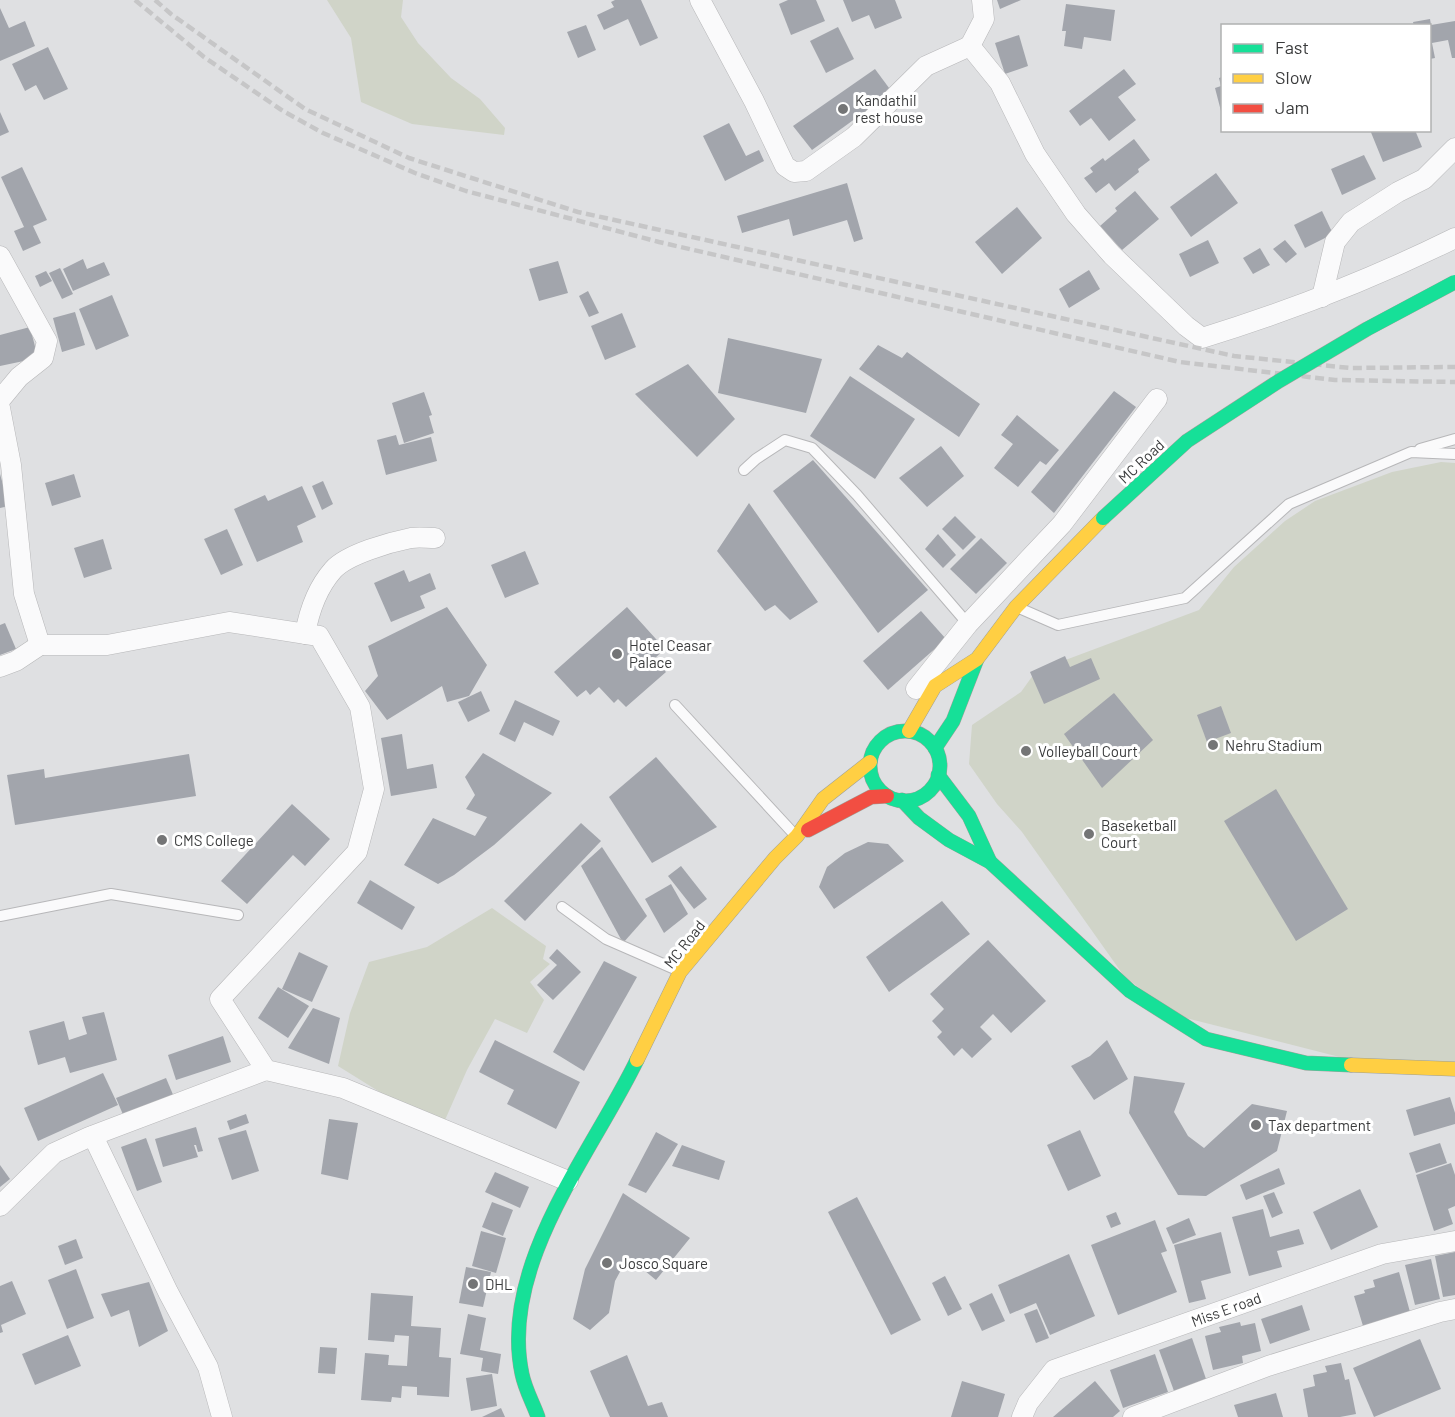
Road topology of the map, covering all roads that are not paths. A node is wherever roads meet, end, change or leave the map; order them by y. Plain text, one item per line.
1 (700, 0) edge
2 (982, 0) edge
3 (970, 46) junction
4 (1455, 148) edge
5 (1455, 238) edge
6 (0, 256) edge
7 (1455, 282) edge
8 (1322, 297) junction
9 (0, 399) edge
10 (1157, 399) dead end
11 (0, 408) edge
12 (1455, 439) edge
13 (1411, 452) junction
14 (1455, 454) edge
15 (744, 470) dead end
16 (435, 538) dead end
17 (1016, 607) junction
18 (968, 624) junction
19 (305, 634) junction
20 (40, 645) junction
21 (977, 659) junction
22 (0, 667) edge
23 (675, 705) dead end
24 (909, 731) junction
25 (935, 748) junction
26 (870, 762) junction
27 (938, 775) junction
28 (887, 796) junction
29 (902, 801) junction
30 (797, 836) junction
31 (990, 862) junction
32 (562, 907) dead end
33 (238, 915) dead end
34 (0, 916) edge
35 (680, 972) junction
36 (1455, 1069) edge
37 (266, 1070) junction
38 (93, 1136) junction
39 (568, 1181) junction
40 (0, 1206) edge
41 (1455, 1241) edge
42 (539, 1286) dead end
43 (1455, 1309) edge
44 (222, 1417) edge
45 (538, 1417) edge
46 (1023, 1417) edge
47 (1133, 1417) edge

1 - 3 street
2 - 3 street
3 - 8 street
4 - 8 street
5 - 8 street
6 - 9 street
7 - 17 main road, MC Road, bridge
10 - 18 street
11 - 20 street
12 - 13 lane
13 - 14 lane
13 - 17 lane
15 - 18 lane
16 - 19 street
17 - 21 main road, MC Road
18 - 24 street
19 - 20 street
19 - 37 street
20 - 22 street
21 - 24 main road, MC Road
21 - 25 main road
23 - 30 lane
24 - 25 main road
24 - 26 main road, MC Road
25 - 27 main road
26 - 28 main road
26 - 30 main road, MC Road
27 - 29 main road
27 - 31 main road
28 - 29 main road
28 - 30 main road
29 - 31 main road
30 - 35 main road, MC Road
31 - 36 main road
32 - 35 lane
33 - 34 lane
35 - 39 main road, MC Road
37 - 38 street
37 - 39 street
38 - 40 street
38 - 44 street
39 - 42 main road, MC Road
39 - 45 main road, MC Road
41 - 46 street, Miss E road
43 - 47 street

